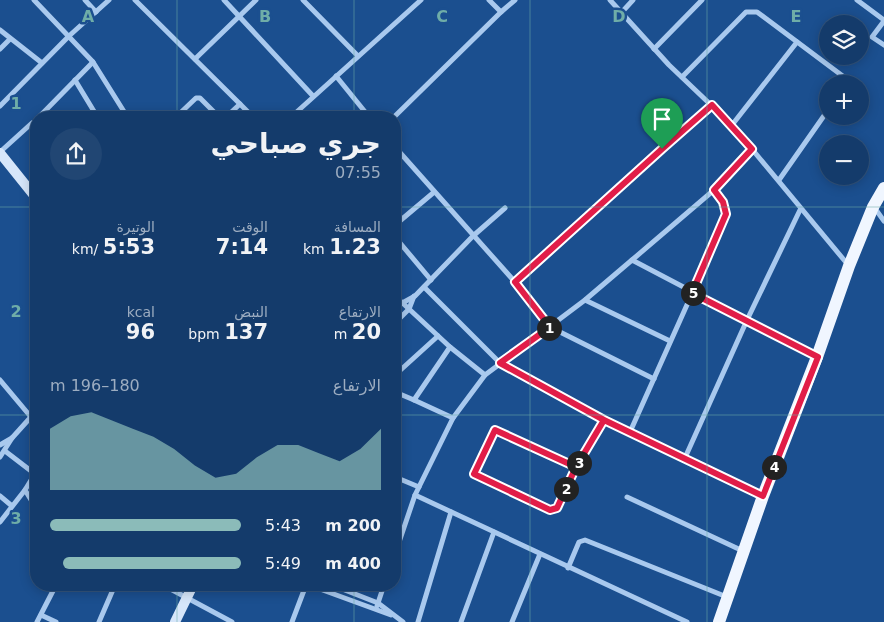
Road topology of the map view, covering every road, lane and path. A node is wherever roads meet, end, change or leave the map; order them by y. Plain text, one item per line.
1 (34, 0) edge
2 (85, 0) edge
3 (109, 0) edge
4 (136, 0) edge
5 (224, 0) edge
6 (256, 0) edge
7 (421, 0) edge
8 (489, 0) edge
9 (515, 0) edge
10 (610, 0) edge
11 (634, 0) edge
12 (702, 0) edge
13 (857, 0) edge
14 (306, 1) edge
15 (96, 12) junction
16 (501, 12) junction
17 (622, 12) junction
18 (240, 16) junction
19 (884, 21) edge
20 (878, 28) junction
21 (0, 30) edge
22 (884, 32) edge
23 (69, 36) junction
24 (10, 39) junction
25 (797, 42) junction
26 (884, 45) edge
27 (0, 49) edge
28 (654, 49) junction
29 (358, 56) junction
30 (195, 59) junction
31 (93, 62) junction
32 (42, 63) junction
33 (841, 75) edge
34 (336, 76) junction
35 (682, 77) junction
36 (75, 80) junction
37 (313, 96) junction
38 (240, 104) junction
39 (712, 105) junction
40 (0, 106) edge
41 (46, 111) edge
42 (94, 111) edge
43 (124, 111) edge
44 (182, 111) edge
45 (213, 111) edge
46 (232, 111) edge
47 (247, 111) edge
48 (297, 111) edge
49 (364, 111) edge
50 (400, 111) edge
51 (819, 123) edge
52 (732, 125) junction
53 (30, 126) edge
54 (752, 149) junction
55 (0, 153) edge
56 (401, 155) edge
57 (779, 180) junction
58 (884, 188) edge
59 (30, 190) edge
60 (714, 190) junction
61 (433, 193) junction
62 (874, 207) junction
63 (505, 208) dead end
64 (800, 210) junction
65 (401, 220) edge
66 (884, 221) edge
67 (473, 236) junction
68 (401, 244) edge
69 (632, 260) junction
70 (849, 266) junction
71 (431, 280) junction
72 (515, 282) junction
73 (424, 287) junction
74 (692, 293) junction
75 (415, 296) junction
76 (585, 300) junction
77 (401, 302) edge
78 (401, 303) edge
79 (409, 309) junction
80 (401, 317) edge
81 (747, 320) junction
82 (550, 327) junction
83 (438, 336) junction
84 (670, 340) junction
85 (450, 347) junction
86 (818, 357) junction
87 (500, 363) junction
88 (401, 370) edge
89 (485, 375) junction
90 (654, 379) junction
91 (0, 382) edge
92 (401, 396) edge
93 (414, 400) junction
94 (30, 418) joint
95 (452, 418) junction
96 (604, 420) junction
97 (630, 432) junction
98 (12, 438) junction
99 (0, 446) edge
100 (5, 451) junction
101 (0, 457) edge
102 (684, 460) junction
103 (576, 467) junction
104 (30, 469) edge
105 (401, 480) edge
106 (30, 482) edge
107 (419, 487) junction
108 (25, 490) junction
109 (415, 495) junction
110 (0, 496) edge
111 (763, 496) junction
112 (627, 497) dead end
113 (30, 498) edge
114 (12, 506) junction
115 (451, 512) junction
116 (0, 522) edge
117 (494, 532) junction
118 (401, 536) edge
119 (743, 551) junction
120 (540, 554) junction
121 (568, 568) junction
122 (53, 591) edge
123 (112, 591) edge
124 (174, 591) edge
125 (190, 591) edge
126 (305, 591) edge
127 (323, 591) edge
128 (348, 591) edge
129 (382, 591) edge
130 (187, 598) junction
131 (727, 598) junction
132 (378, 603) junction
133 (375, 610) junction
134 (41, 615) junction
135 (392, 615) junction
136 (37, 622) edge
137 (56, 622) edge
138 (99, 622) edge
139 (176, 622) edge
140 (232, 622) edge
141 (292, 622) edge
142 (391, 622) edge
143 (403, 622) edge
144 (418, 622) edge
145 (461, 622) edge
146 (512, 622) edge
147 (687, 622) edge
148 (719, 622) edge

1 - 23 street
2 - 15 street
3 - 15 street
4 - 30 street
5 - 18 street
6 - 18 street
7 - 29 street
8 - 16 street
9 - 16 street
10 - 17 street
11 - 17 street
12 - 28 street
13 - 19 street
14 - 29 street
15 - 23 street
16 - 50 street
17 - 28 street
18 - 30 street
18 - 37 street
19 - 20 street
20 - 22 street
20 - 26 street
21 - 24 street
23 - 31 street
23 - 32 street
24 - 27 street
24 - 32 street
25 - 33 street
25 - 35 street
25 - 52 street
28 - 35 street
29 - 34 street
30 - 38 street
31 - 36 street
31 - 43 street
32 - 40 street
34 - 37 street
34 - 49 street
35 - 39 street
36 - 41 street
36 - 42 street
37 - 48 street
38 - 46 street
38 - 47 street
39 - 52 street
39 - 72 street
44 - 45 street
51 - 57 street
52 - 54 street
53 - 55 street
54 - 57 street
54 - 60 street
55 - 59 street
56 - 61 street
57 - 64 street
58 - 62 main road
60 - 69 street
60 - 74 street
61 - 65 street
61 - 67 street
62 - 66 street
62 - 70 main road
63 - 67 street
64 - 70 street
64 - 81 street
67 - 71 street
67 - 72 street
68 - 71 street
69 - 74 street
69 - 76 street
70 - 86 main road
71 - 73 street
72 - 82 street
73 - 75 street
73 - 87 street
74 - 81 street
74 - 84 street
75 - 77 street
75 - 79 street
76 - 82 street
76 - 84 street
78 - 79 street
79 - 80 street
79 - 83 street
81 - 86 street
81 - 102 street
82 - 87 street
82 - 90 street
83 - 85 street
83 - 88 street
84 - 90 street
85 - 89 street
85 - 93 street
86 - 111 main road
87 - 89 street
87 - 96 street
89 - 95 street
90 - 97 street
91 - 94 street
92 - 93 street
93 - 95 street
94 - 98 street
95 - 107 street
96 - 97 street
96 - 103 street
97 - 102 street
98 - 99 street
98 - 100 street
100 - 101 street
100 - 104 street
102 - 111 street
103 - 103 street
105 - 107 street
106 - 108 street
107 - 109 street
108 - 113 street
108 - 114 street
109 - 115 street
109 - 118 street
110 - 114 street
111 - 119 main road
112 - 119 street
114 - 116 street
115 - 117 street
115 - 144 street
117 - 120 street
117 - 145 street
119 - 131 main road
120 - 121 street
120 - 146 street
121 - 131 street
121 - 147 street
122 - 134 street
123 - 138 street
124 - 130 street
125 - 130 street
126 - 141 street
127 - 133 street
128 - 132 street
129 - 132 street
130 - 139 street
130 - 140 street
131 - 148 main road
132 - 133 street
132 - 135 street
133 - 135 street
134 - 136 street
134 - 137 street
135 - 142 street
135 - 143 street

